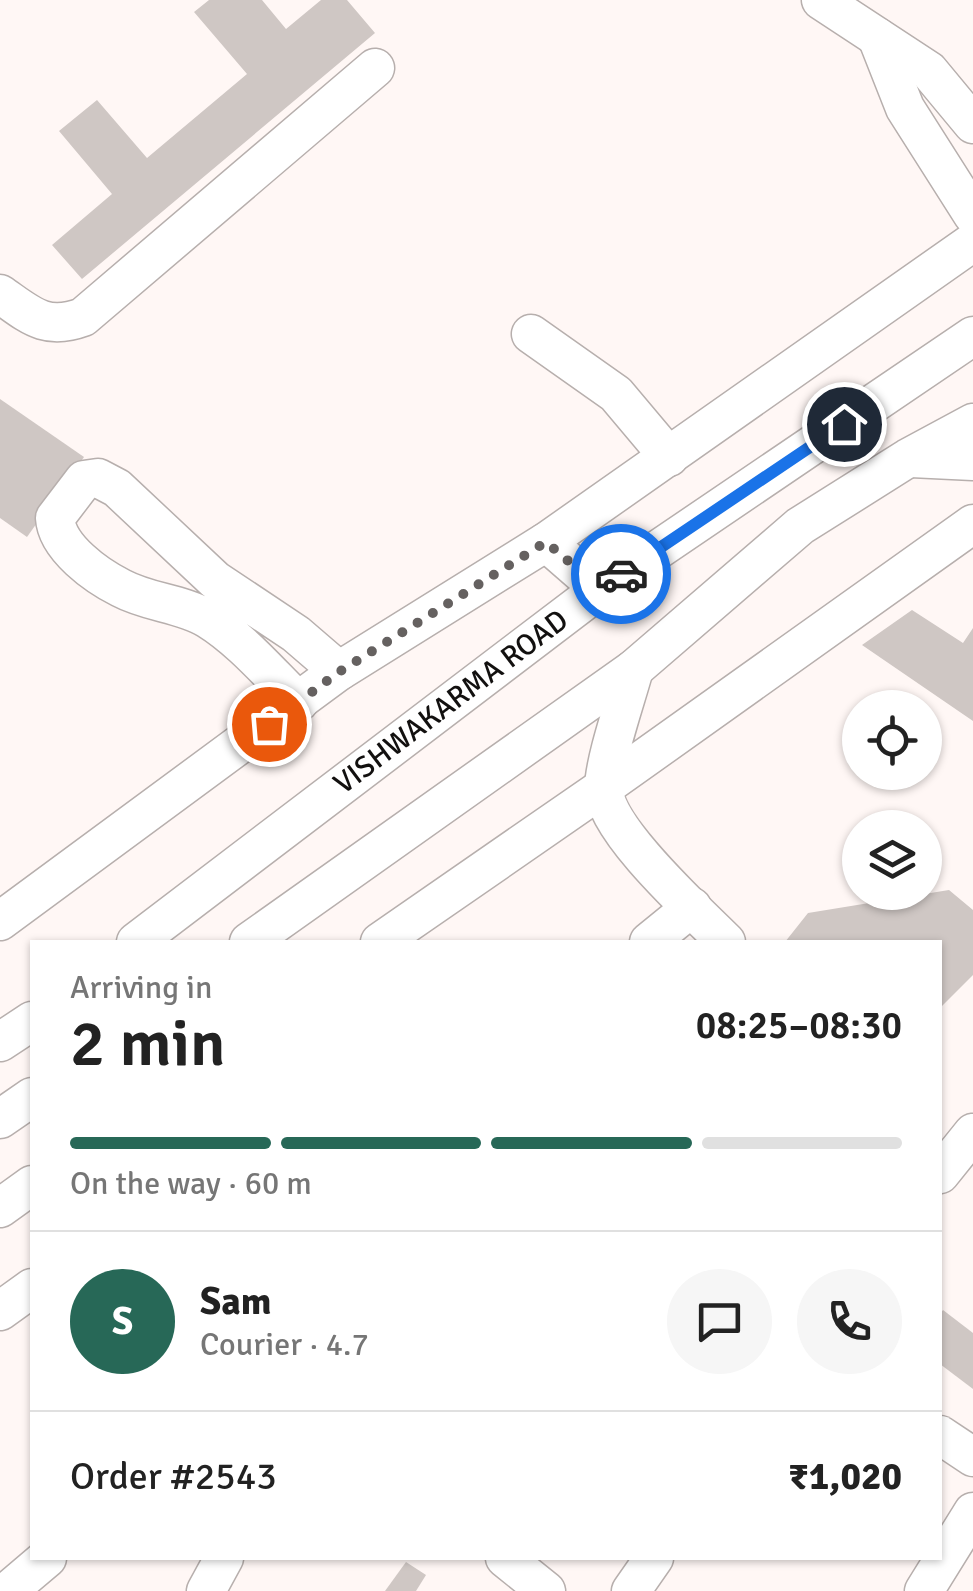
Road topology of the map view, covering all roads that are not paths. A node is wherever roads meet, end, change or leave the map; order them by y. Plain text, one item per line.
1 (821, 0) edge
2 (876, 37) junction
3 (375, 68) dead end
4 (973, 124) edge
5 (973, 215) edge
6 (973, 242) edge
7 (0, 294) edge
8 (532, 334) dead end
9 (972, 340) edge
10 (973, 423) edge
11 (670, 457) junction
12 (908, 458) junction
13 (973, 461) edge
14 (973, 524) edge
15 (546, 542) junction
16 (196, 560) junction
17 (600, 588) junction
18 (170, 604) junction
19 (634, 670) junction
20 (339, 672) junction
21 (299, 702) junction
22 (612, 810) junction
23 (692, 907) junction
24 (0, 922) edge
25 (403, 938) edge
26 (139, 940) edge
27 (253, 940) edge
28 (651, 940) edge
29 (724, 940) edge
30 (30, 1022) edge
31 (0, 1042) edge
32 (30, 1097) edge
33 (0, 1119) edge
34 (30, 1186) edge
35 (0, 1208) edge
36 (30, 1289) edge
37 (0, 1311) edge
38 (942, 1436) edge
39 (973, 1458) edge
40 (973, 1512) edge
41 (45, 1560) edge
42 (223, 1560) edge
43 (508, 1560) edge
44 (653, 1560) edge
45 (8, 1591) edge
46 (206, 1591) edge
47 (546, 1591) edge
48 (631, 1591) edge
49 (924, 1591) edge

1 - 2 street
2 - 4 street
2 - 5 street
3 - 7 street
6 - 11 street
8 - 11 street
9 - 17 street, VISHWAKARMA ROAD
10 - 12 street
11 - 15 street
12 - 13 street
12 - 19 street
14 - 22 street
15 - 17 street
15 - 20 street
16 - 18 street
16 - 18 street
16 - 20 street
17 - 26 street, VISHWAKARMA ROAD
18 - 21 street
19 - 22 street
19 - 27 street
20 - 21 street
21 - 24 street
22 - 23 street
22 - 25 street
23 - 28 street
23 - 29 street
30 - 31 street
32 - 33 street
34 - 35 street
36 - 37 street
38 - 39 street
40 - 49 street
41 - 45 street
42 - 46 street
43 - 47 street
44 - 48 street

